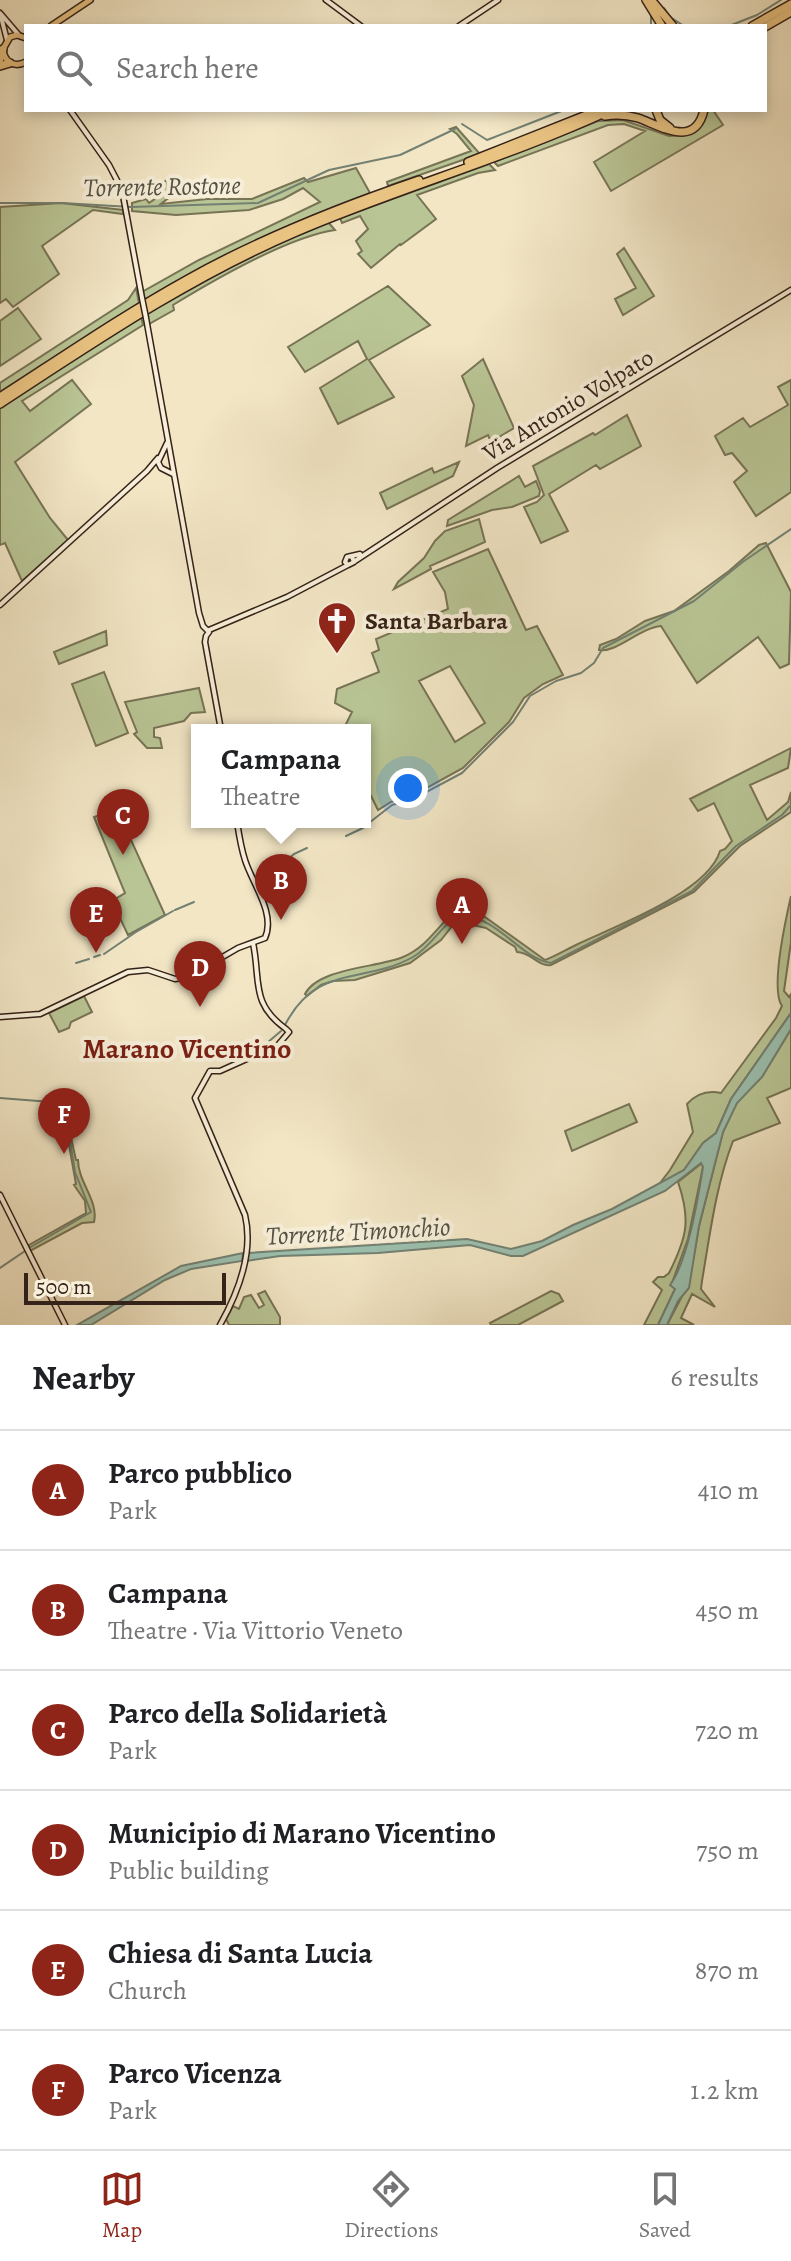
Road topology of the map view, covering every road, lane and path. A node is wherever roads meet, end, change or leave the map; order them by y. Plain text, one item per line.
1 (90, 0) edge
2 (326, 0) edge
3 (498, 0) edge
4 (649, 0) edge
5 (791, 8) edge
6 (0, 14) edge
7 (54, 24) edge
8 (358, 24) edge
9 (462, 24) edge
10 (661, 24) edge
11 (671, 24) edge
12 (758, 24) edge
13 (767, 26) edge
14 (24, 37) edge
15 (7, 40) junction
16 (3, 49) junction
17 (0, 59) edge
18 (10, 63) junction
19 (24, 64) edge
20 (0, 66) edge
21 (71, 112) edge
22 (594, 112) edge
23 (606, 112) edge
24 (657, 112) edge
25 (702, 112) edge
26 (702, 112) edge
27 (578, 122) junction
28 (791, 290) edge
29 (0, 397) edge
30 (0, 404) edge
31 (167, 436) junction
32 (160, 457) junction
33 (172, 461) junction
34 (162, 468) junction
35 (147, 471) junction
36 (175, 478) junction
37 (0, 605) edge
38 (206, 632) junction
39 (220, 724) edge
40 (238, 828) edge
41 (253, 943) junction
42 (0, 1017) edge
43 (0, 1195) edge
44 (65, 1325) edge
45 (220, 1325) edge

1 - 7 main road
2 - 8 street
3 - 9 street
4 - 10 highway
4 - 11 highway
5 - 12 highway
5 - 13 highway
6 - 14 street
6 - 15 street
14 - 15 main road
15 - 16 main road
16 - 17 highway
16 - 18 main road
18 - 19 main road
18 - 20 highway
21 - 31 street, bridge
22 - 27 highway
23 - 27 highway
24 - 26 highway
25 - 27 highway
27 - 29 highway
27 - 30 highway
28 - 38 street, Via Antonio Volpato
31 - 32 street
31 - 33 street
32 - 33 street
32 - 34 street
32 - 35 street
33 - 34 street
33 - 36 street
34 - 35 street
34 - 36 street
35 - 37 street
36 - 38 street
38 - 39 street
40 - 41 street
41 - 42 street
41 - 45 street
43 - 44 street

